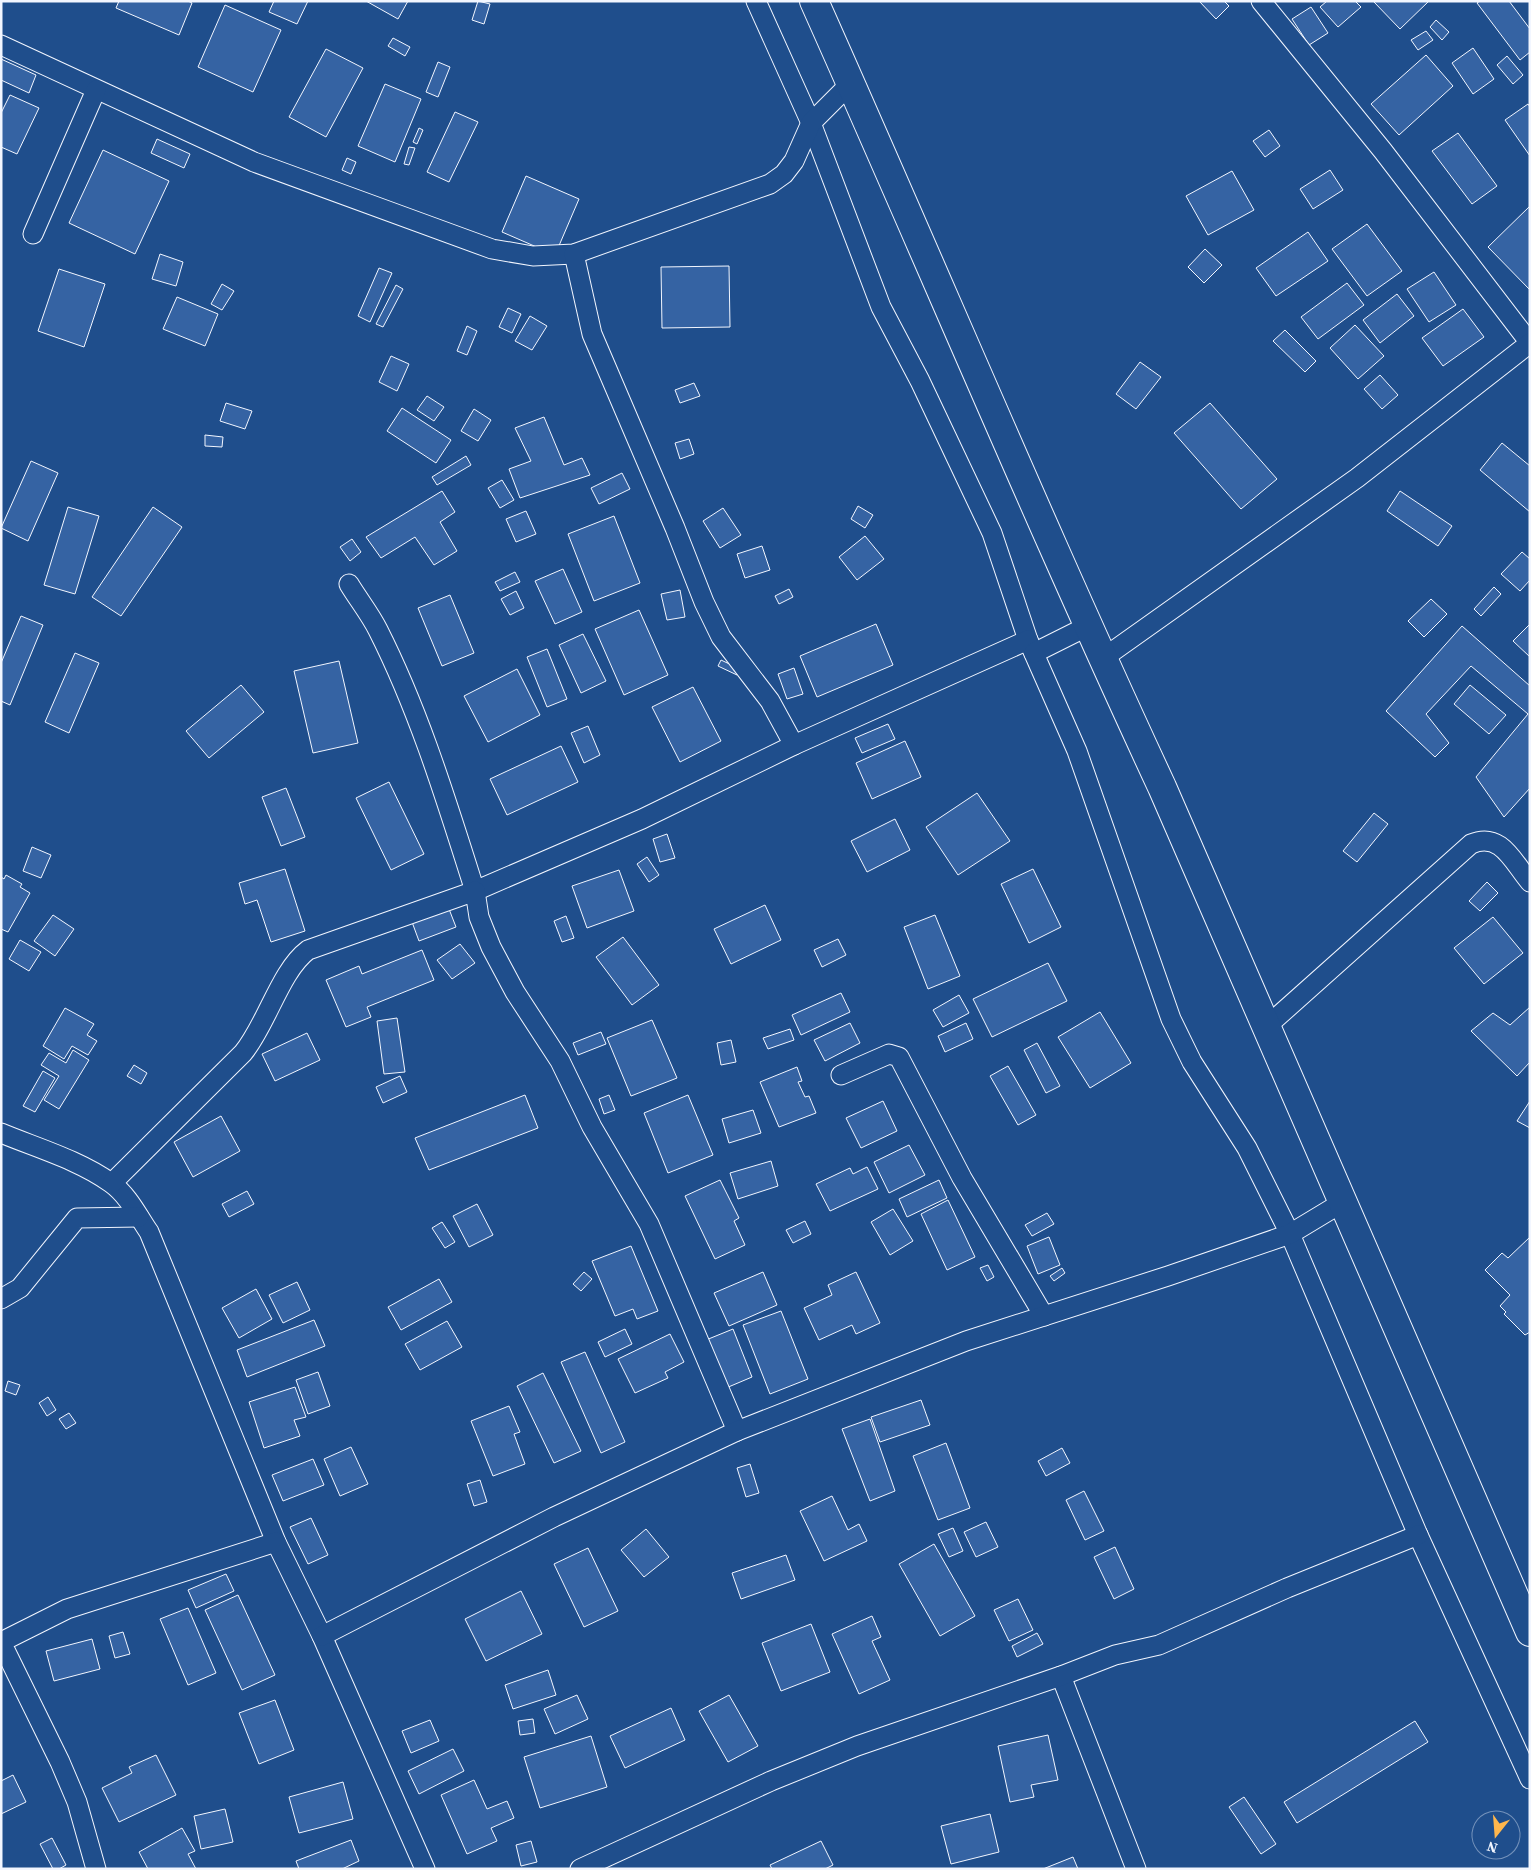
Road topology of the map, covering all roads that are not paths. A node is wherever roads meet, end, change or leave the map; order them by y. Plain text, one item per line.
1 (756, 1) edge
2 (814, 1) edge
3 (1261, 1) edge
4 (1, 45) edge
5 (850, 83) junction
6 (96, 90) junction
7 (811, 123) junction
8 (33, 234) dead end
9 (574, 254) junction
10 (1530, 343) edge
11 (349, 584) dead end
12 (1088, 626) junction
13 (1031, 646) junction
14 (1102, 659) junction
15 (794, 745) junction
16 (1530, 882) edge
17 (475, 891) junction
18 (1266, 1027) junction
19 (841, 1076) dead end
20 (1, 1133) edge
21 (112, 1183) junction
22 (1343, 1202) junction
23 (140, 1217) junction
24 (1290, 1234) junction
25 (1, 1299) edge
26 (1044, 1316) junction
27 (737, 1431) junction
28 (1418, 1535) junction
29 (276, 1542) junction
30 (1530, 1632) edge
31 (322, 1636) junction
32 (1, 1642) edge
33 (1061, 1676) junction
34 (1530, 1780) edge
35 (96, 1869) edge
36 (425, 1869) edge
37 (580, 1869) edge
38 (1136, 1869) edge

1 - 7 street
2 - 5 highway
3 - 10 street
4 - 6 street
5 - 7 street
5 - 12 highway
6 - 8 street
6 - 9 street
7 - 9 street
7 - 13 street
9 - 15 street
10 - 14 street
11 - 17 street
12 - 13 street
12 - 14 highway
13 - 15 street
13 - 24 street
14 - 18 highway
15 - 17 street
16 - 18 street
17 - 21 street
17 - 27 street
18 - 22 highway
19 - 26 street
20 - 21 street
21 - 23 street
22 - 24 street
22 - 30 highway
23 - 25 street
23 - 29 street
24 - 26 street
24 - 28 street
26 - 27 street
27 - 31 street
28 - 33 street
28 - 34 street
29 - 31 street
29 - 32 street
31 - 36 street
32 - 35 street
33 - 37 street
33 - 38 street

